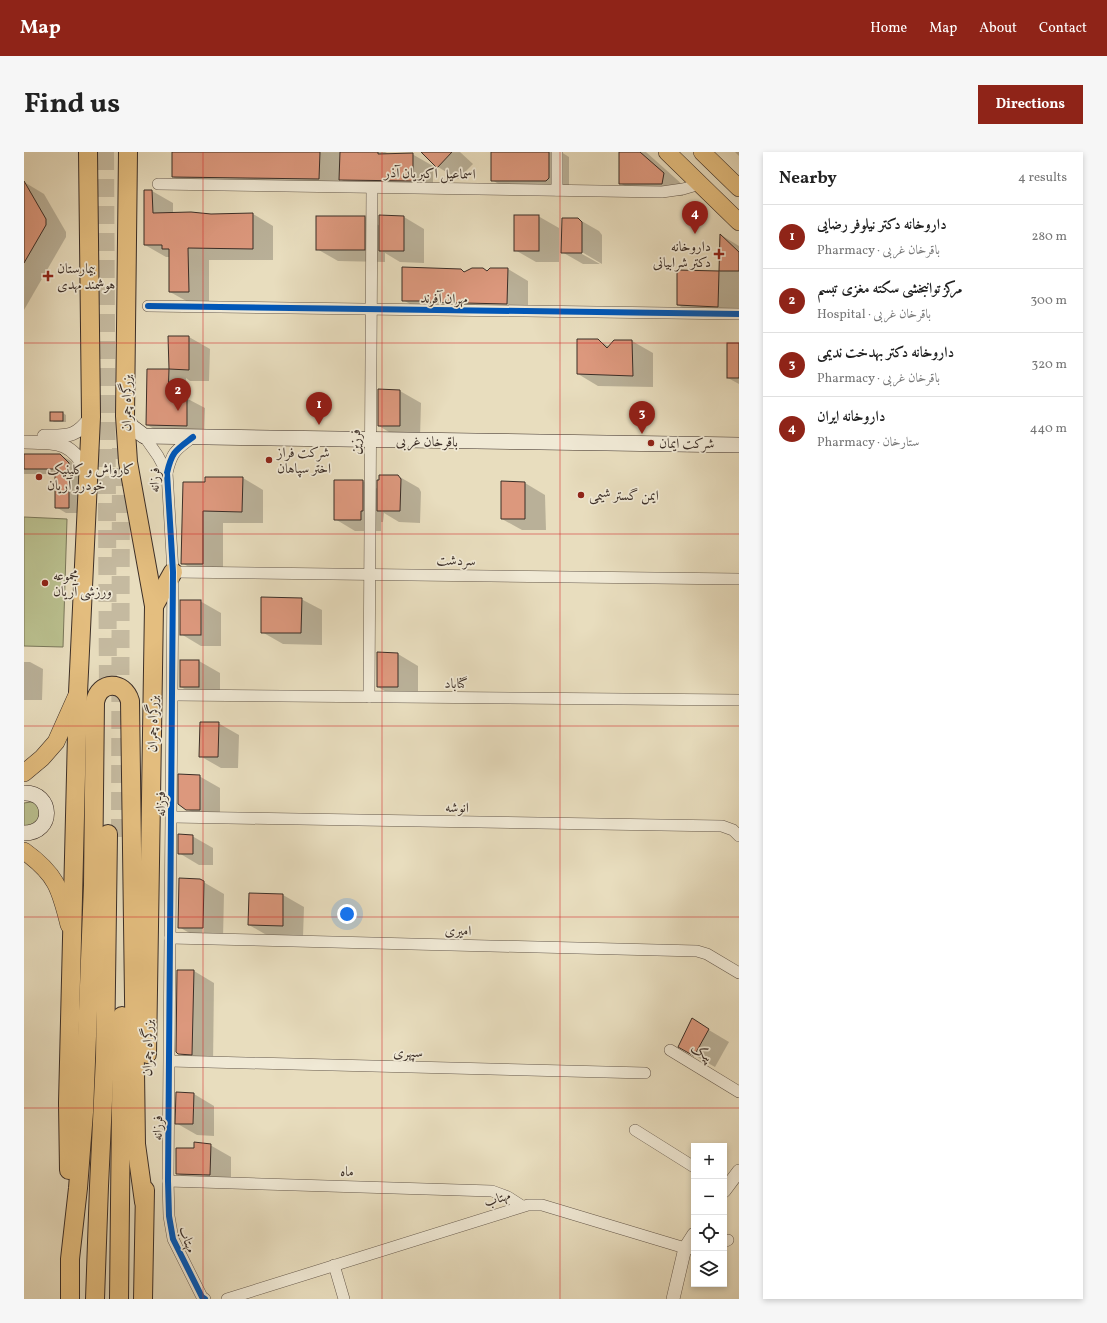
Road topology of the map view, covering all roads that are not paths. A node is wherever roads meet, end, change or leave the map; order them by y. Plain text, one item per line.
1 (88, 152) edge
2 (128, 152) edge
3 (557, 152) edge
4 (667, 152) edge
5 (702, 152) edge
6 (158, 184) dead end
7 (700, 184) junction
8 (736, 185) edge
9 (372, 188) junction
10 (557, 190) junction
11 (717, 201) junction
12 (739, 222) edge
13 (148, 306) dead end
14 (371, 309) junction
15 (739, 314) edge
16 (124, 416) junction
17 (91, 417) junction
18 (24, 436) edge
19 (144, 436) junction
20 (193, 437) junction
21 (370, 440) junction
22 (24, 442) edge
23 (739, 445) edge
24 (88, 472) junction
25 (167, 473) junction
26 (173, 572) junction
27 (369, 574) junction
28 (739, 578) edge
29 (154, 606) junction
30 (78, 693) junction
31 (173, 695) junction
32 (369, 697) junction
33 (739, 700) edge
34 (24, 773) edge
35 (24, 793) edge
36 (172, 817) junction
37 (24, 833) edge
38 (739, 836) edge
39 (24, 851) edge
40 (72, 938) junction
41 (170, 938) junction
42 (739, 973) edge
43 (670, 1050) dead end
44 (170, 1062) junction
45 (645, 1073) dead end
46 (739, 1092) edge
47 (635, 1130) dead end
48 (691, 1165) edge
49 (739, 1171) edge
50 (168, 1181) junction
51 (727, 1186) edge
52 (144, 1202) junction
53 (522, 1206) junction
54 (689, 1248) edge
55 (70, 1259) junction
56 (334, 1265) junction
57 (70, 1299) edge
58 (95, 1299) edge
59 (119, 1299) edge
60 (143, 1299) edge
61 (205, 1299) edge
62 (227, 1299) edge
63 (344, 1299) edge
64 (673, 1299) edge

1 - 17 highway
2 - 16 highway, بزرگراه چمران
3 - 10 street
4 - 7 main road
5 - 8 main road
6 - 9 street, اسماعیل اکبریان آذر
7 - 10 street, اسماعیل اکبریان آذر
7 - 11 main road
8 - 11 main road
9 - 10 street, اسماعیل اکبریان آذر
9 - 14 street, فرزین
11 - 12 main road
13 - 14 street, مهران آفرند
14 - 15 street, مهران آفرند
14 - 21 street, فرزین
16 - 19 main road
16 - 29 highway, بزرگراه چمران
17 - 18 street
17 - 24 highway
19 - 20 main road, باقرخان غربی
19 - 25 street
20 - 21 main road, باقرخان غربی
20 - 25 street, فرزانه
21 - 23 main road, باقرخان غربی
21 - 27 street, فرزین
22 - 24 street
24 - 30 highway
25 - 26 street, فرزانه
26 - 27 street, سردشت
26 - 29 highway
26 - 31 street, فرزانه
27 - 28 street, سردشت
27 - 32 street, فرزین
29 - 52 highway, بزرگراه چمران
30 - 34 main road
30 - 40 highway
31 - 32 street, گناباد
31 - 36 street, فرزانه
32 - 33 street, گناباد
35 - 37 main road
36 - 38 street, انوشه
36 - 41 street, فرزانه
39 - 40 main road
40 - 55 highway
41 - 42 street, امیری
41 - 44 street, فرزانه
43 - 46 street, پیک
44 - 45 street, سپهری
44 - 50 street, فرزانه
47 - 48 street
49 - 51 street
50 - 53 street, ماه
50 - 61 street, مهتاب
52 - 55 highway
52 - 60 highway, بزرگراه چمران
53 - 54 street, مهتاب
53 - 56 street, مهتاب
54 - 64 street
55 - 57 highway
56 - 62 street, مهتاب
56 - 63 street
58 - 59 highway, بزرگراه چمران

